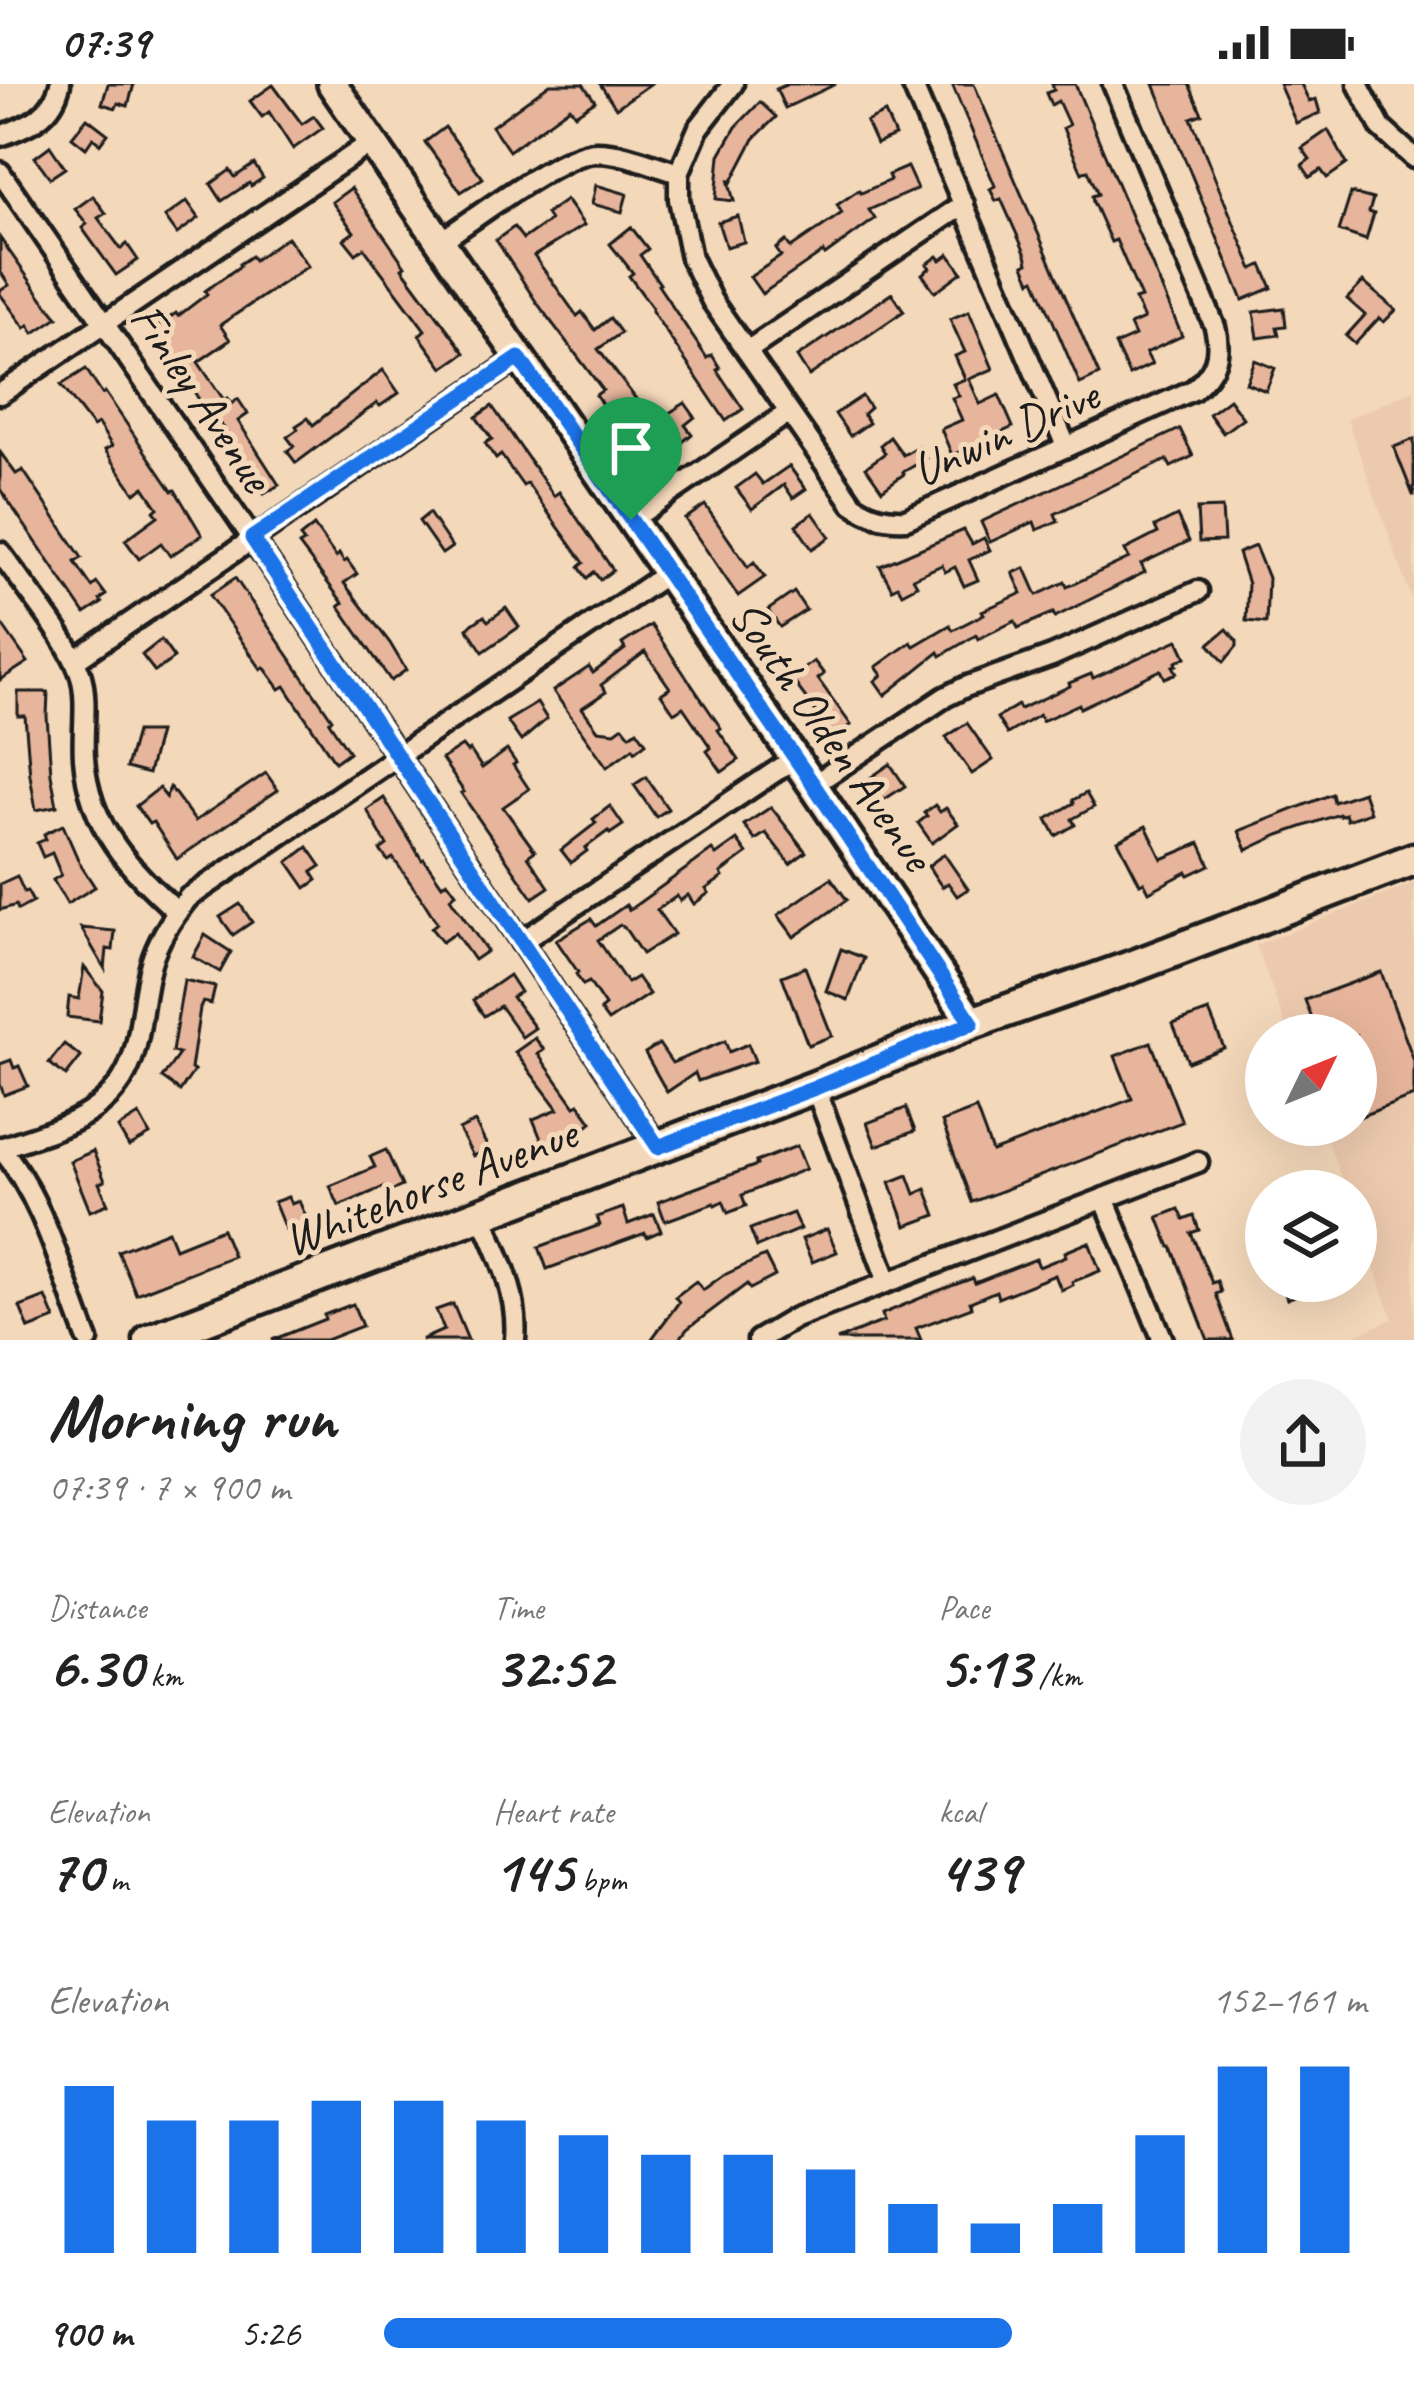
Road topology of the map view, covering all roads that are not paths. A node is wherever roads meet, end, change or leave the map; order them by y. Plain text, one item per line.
1 (60, 84) edge
2 (332, 84) edge
3 (733, 84) edge
4 (912, 84) edge
5 (1113, 84) edge
6 (1358, 84) edge
7 (0, 136) edge
8 (372, 142) junction
9 (1414, 158) edge
10 (0, 172) edge
11 (679, 173) junction
12 (964, 204) junction
13 (440, 242) junction
14 (104, 323) junction
15 (747, 351) junction
16 (519, 358) junction
17 (0, 394) edge
18 (788, 413) junction
19 (1066, 446) junction
20 (631, 520) junction
21 (252, 538) junction
22 (0, 552) edge
23 (667, 574) junction
24 (1198, 591) dead end
25 (75, 659) junction
26 (398, 758) junction
27 (794, 759) junction
28 (813, 784) junction
29 (1414, 859) edge
30 (177, 912) junction
31 (521, 942) junction
32 (972, 1023) junction
33 (815, 1088) junction
34 (658, 1147) junction
35 (0, 1148) edge
36 (1198, 1162) dead end
37 (1104, 1198) junction
38 (481, 1214) junction
39 (888, 1282) junction
40 (88, 1340) edge
41 (150, 1340) edge
42 (515, 1340) edge
43 (758, 1340) edge
44 (1163, 1340) edge

1 - 7 street
2 - 8 main road, South Olden Avenue
3 - 11 street
4 - 12 street
5 - 19 street, Unwin Drive
6 - 9 street
8 - 13 main road, South Olden Avenue
8 - 14 street
10 - 14 street, Finley Avenue
11 - 13 street
11 - 15 street, Unwin Drive
12 - 15 street
12 - 19 street
13 - 16 main road, South Olden Avenue
14 - 17 street
14 - 21 street, Finley Avenue
15 - 18 street, Unwin Drive
16 - 20 main road, South Olden Avenue
16 - 21 street
18 - 19 street, Unwin Drive
18 - 20 street
20 - 23 main road, South Olden Avenue
21 - 25 street
21 - 26 street, Finley Avenue
22 - 25 street
23 - 26 street
23 - 27 main road, South Olden Avenue
24 - 28 street
25 - 30 street
26 - 30 street
26 - 31 street, Finley Avenue
27 - 28 main road, South Olden Avenue
27 - 31 street
28 - 32 main road, South Olden Avenue
29 - 32 main road, Whitehorse Avenue
30 - 35 street
31 - 34 street, Finley Avenue
32 - 33 main road, Whitehorse Avenue
33 - 34 main road, Whitehorse Avenue
33 - 39 street
34 - 38 main road, Whitehorse Avenue
35 - 40 street
36 - 37 street
37 - 39 street
37 - 44 street
38 - 41 main road, Whitehorse Avenue
38 - 42 street
39 - 43 street

